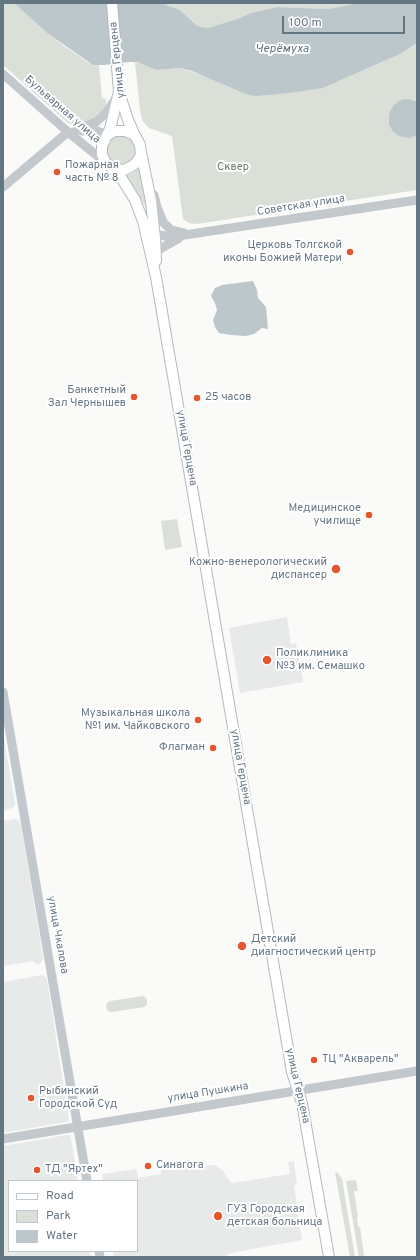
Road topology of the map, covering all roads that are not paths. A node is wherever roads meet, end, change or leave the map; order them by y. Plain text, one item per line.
1 (112, 3) edge
2 (3, 74) edge
3 (120, 92) junction
4 (71, 131) junction
5 (108, 135) junction
6 (138, 141) junction
7 (108, 165) junction
8 (3, 187) edge
9 (417, 200) edge
10 (143, 222) junction
11 (155, 233) junction
12 (189, 234) junction
13 (156, 254) junction
14 (156, 277) junction
15 (3, 692) edge
16 (417, 1071) edge
17 (298, 1090) junction
18 (78, 1127) junction
19 (3, 1139) edge
20 (87, 1180) edge
21 (328, 1257) edge

1 - 3 main road, улица Герцена
2 - 4 street, Бульварная улица
3 - 4 street
3 - 5 main road
3 - 6 main road, улица Герцена
4 - 5 street
4 - 7 street, Бульварная улица
4 - 8 street
5 - 6 main road
5 - 7 main road
6 - 7 main road
6 - 11 main road, улица Герцена
6 - 12 street
7 - 10 main road, улица Герцена
9 - 12 street, Советская улица
10 - 11 street
10 - 14 main road, улица Герцена
11 - 12 street, Советская улица
11 - 13 main road, улица Герцена
12 - 13 street, Советская улица
13 - 14 main road, улица Герцена
14 - 17 main road, улица Герцена
15 - 18 street, улица Чкалова
16 - 17 street, улица Пушкина
17 - 18 street, улица Пушкина
17 - 21 main road, улица Герцена
18 - 19 street, улица Пушкина
18 - 20 street, улица Чкалова

